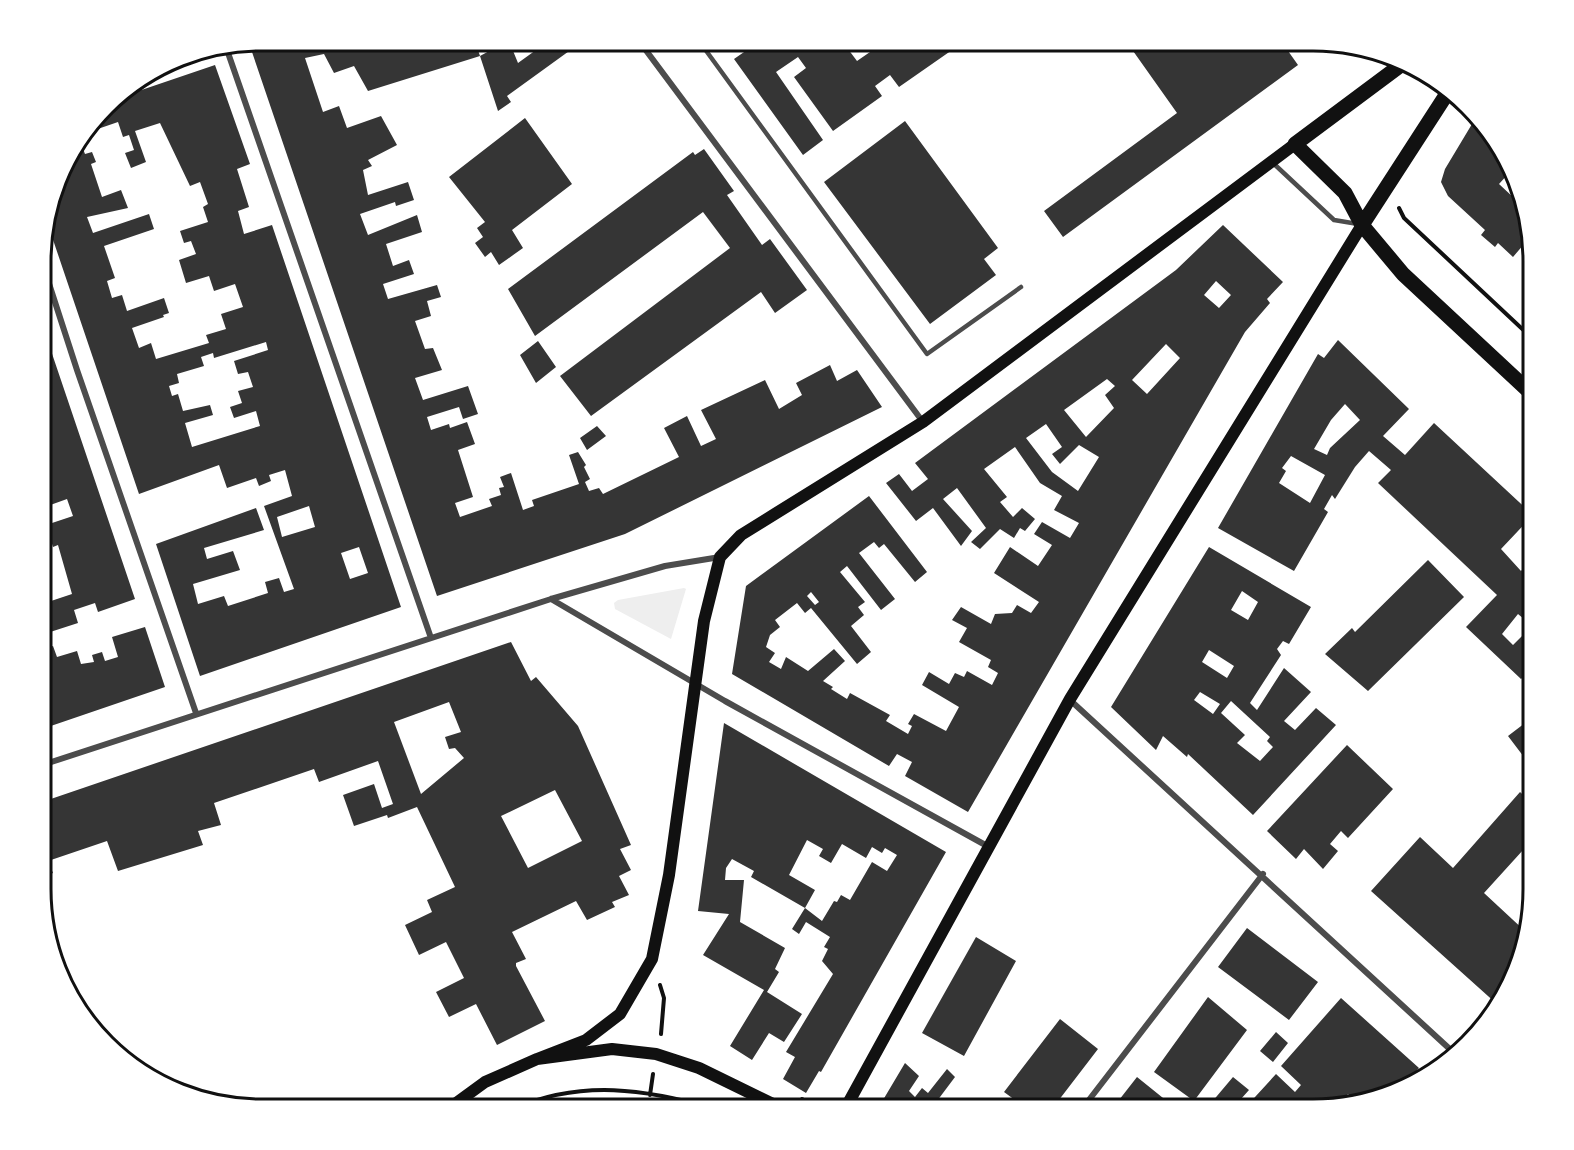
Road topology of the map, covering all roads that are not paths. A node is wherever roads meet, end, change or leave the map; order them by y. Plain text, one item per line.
1 (646, 51) edge
2 (706, 51) edge
3 (228, 54) edge
4 (1397, 68) edge
5 (1445, 97) edge
6 (1295, 144) junction
7 (1273, 163) junction
8 (1362, 225) junction
9 (1021, 287) dead end
10 (51, 290) edge
11 (1523, 386) edge
12 (923, 422) junction
13 (720, 557) junction
14 (552, 598) junction
15 (431, 638) junction
16 (696, 683) junction
17 (1070, 699) junction
18 (196, 713) junction
19 (51, 762) edge
20 (990, 848) junction
21 (1263, 874) junction
22 (1449, 1049) edge
23 (537, 1059) junction
24 (462, 1099) edge
25 (763, 1099) edge
26 (850, 1099) edge
27 (1090, 1099) edge

1 - 12 street
2 - 9 lane
3 - 15 street
4 - 6 main road
5 - 8 main road
6 - 7 main road
6 - 8 main road
7 - 8 lane
7 - 12 main road
8 - 11 main road
8 - 17 main road
10 - 18 street
12 - 13 main road
13 - 14 street
13 - 16 main road
14 - 15 street
14 - 16 street
15 - 18 street
16 - 20 street
16 - 23 main road
17 - 20 main road
17 - 21 street
18 - 19 street
20 - 26 main road
21 - 22 street
21 - 27 street
23 - 24 main road
23 - 25 main road

